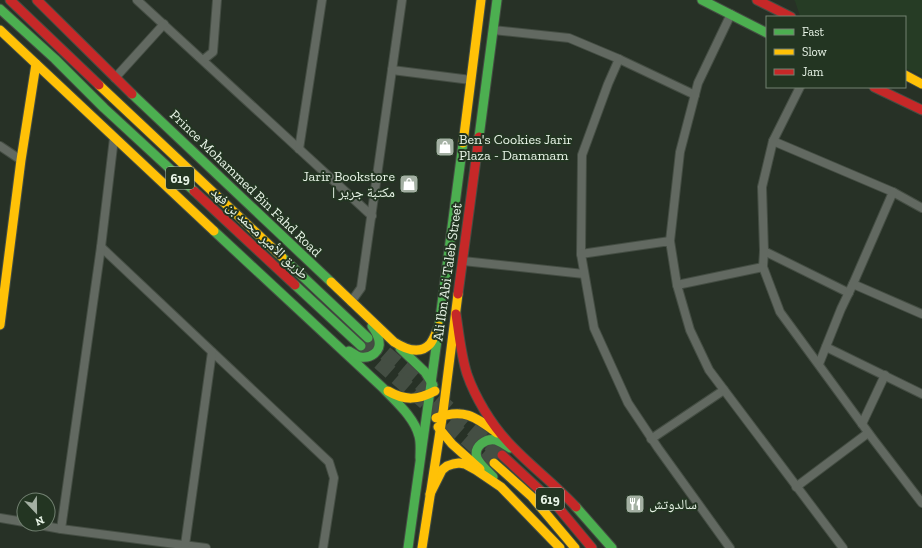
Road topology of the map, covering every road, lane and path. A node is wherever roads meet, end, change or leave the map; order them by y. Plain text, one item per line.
1 (10, 0) edge
2 (37, 0) edge
3 (137, 0) edge
4 (217, 0) edge
5 (322, 0) edge
6 (402, 0) edge
7 (481, 0) edge
8 (497, 0) edge
9 (702, 0) edge
10 (757, 0) edge
11 (0, 9) edge
12 (731, 14) junction
13 (789, 16) edge
14 (164, 24) junction
15 (0, 30) edge
16 (493, 30) junction
17 (766, 33) edge
18 (619, 59) junction
19 (203, 60) junction
20 (36, 64) junction
21 (392, 70) junction
22 (906, 76) edge
23 (115, 78) junction
24 (471, 80) junction
25 (922, 84) edge
26 (800, 88) edge
27 (876, 88) edge
28 (695, 95) junction
29 (922, 110) edge
30 (114, 138) junction
31 (773, 141) junction
32 (0, 146) edge
33 (299, 149) junction
34 (21, 160) junction
35 (893, 192) junction
36 (922, 208) edge
37 (372, 216) junction
38 (670, 241) junction
39 (101, 247) junction
40 (764, 251) junction
41 (581, 254) junction
42 (462, 261) junction
43 (763, 267) junction
44 (584, 274) junction
45 (853, 284) junction
46 (677, 285) junction
47 (849, 293) junction
48 (351, 302) junction
49 (456, 314) junction
50 (922, 314) edge
51 (366, 317) junction
52 (0, 325) edge
53 (439, 326) junction
54 (368, 338) tunnel mouth
55 (331, 340) junction
56 (394, 342) junction
57 (361, 346) tunnel mouth
58 (826, 347) junction
59 (212, 352) junction
60 (818, 364) junction
61 (448, 376) junction
62 (885, 376) junction
63 (431, 380) junction
64 (383, 388) junction
65 (724, 390) junction
66 (922, 394) edge
67 (431, 395) junction
68 (442, 414) junction
69 (434, 420) junction
70 (862, 424) junction
71 (440, 431) junction
72 (424, 433) junction
73 (868, 433) junction
74 (651, 439) junction
75 (507, 441) junction
76 (519, 452) junction
77 (502, 455) tunnel mouth
78 (420, 458) junction
79 (494, 463) tunnel mouth
80 (501, 487) junction
81 (796, 487) junction
82 (430, 494) junction
83 (922, 503) edge
84 (0, 518) edge
85 (16, 521) edge
86 (56, 528) edge
87 (61, 529) junction
88 (185, 545) junction
89 (172, 546) edge
90 (725, 546) edge
91 (206, 548) edge
92 (323, 548) edge
93 (408, 548) edge
94 (422, 548) edge
95 (560, 548) edge
96 (575, 548) edge
97 (592, 548) edge
98 (612, 548) edge
99 (843, 548) edge

1 - 54 main road, طريق الأمير محمد بن فهد / 619
2 - 23 main road, Prince Mohammed Bin Fahd Road
3 - 14 street
4 - 19 street
5 - 33 street
6 - 21 street
7 - 24 main road, Ali Ibn Abi Taleb Street
8 - 16 main road, Ali Ibn Abi Taleb Street
9 - 12 main road
10 - 13 main road
11 - 57 main road, طريق الأمير محمد بن فهد / 619
12 - 17 main road
12 - 28 street
14 - 19 street
14 - 23 street
15 - 20 main road
16 - 18 street
16 - 42 main road, Ali Ibn Abi Taleb Street
18 - 28 street
18 - 41 street
19 - 33 street
20 - 30 main road
20 - 34 main road
21 - 24 street
21 - 37 street
22 - 25 main road
23 - 48 main road, Prince Mohammed Bin Fahd Road
24 - 53 main road, Ali Ibn Abi Taleb Street
26 - 31 street
27 - 29 main road
28 - 38 street
30 - 39 street
30 - 55 main road
31 - 35 street
31 - 40 street
32 - 34 street
33 - 37 street
34 - 52 main road
35 - 36 street
35 - 45 street
37 - 48 street
38 - 41 street
38 - 46 street
39 - 59 street
39 - 87 street
40 - 43 street
40 - 47 street
41 - 44 street
42 - 44 street
42 - 49 main road, Ali Ibn Abi Taleb Street
43 - 46 street
43 - 60 street
44 - 74 street
45 - 47 street
45 - 50 street
46 - 65 street
47 - 58 street
48 - 51 main road, Prince Mohammed Bin Fahd Road
49 - 61 main road, Ali Ibn Abi Taleb Street
49 - 75 main road
51 - 55 main road
51 - 56 main road, Prince Mohammed Bin Fahd Road
53 - 56 main road, Prince Mohammed Bin Fahd Road
53 - 63 main road, Ali Ibn Abi Taleb Street
55 - 64 main road
56 - 63 main road
58 - 60 street
58 - 62 street
59 - 88 street
59 - 92 street
60 - 70 street
61 - 67 main road
61 - 68 main road, Ali Ibn Abi Taleb Street
62 - 66 street
62 - 70 street
63 - 67 main road, Ali Ibn Abi Taleb Street
64 - 67 main road
64 - 78 main road
65 - 74 street
65 - 81 street
67 - 68 main road
67 - 69 main road
67 - 72 main road, Ali Ibn Abi Taleb Street
68 - 69 main road
68 - 71 main road, Ali Ibn Abi Taleb Street
68 - 75 main road
69 - 71 main road
69 - 72 main road
70 - 73 street
71 - 80 main road
71 - 82 main road, Ali Ibn Abi Taleb Street
72 - 78 main road, Ali Ibn Abi Taleb Street
73 - 81 street
73 - 83 street
74 - 90 street
75 - 76 main road
76 - 80 main road
76 - 98 main road
77 - 97 main road, 619
78 - 93 main road, Ali Ibn Abi Taleb Street
79 - 96 main road, 619
80 - 82 main road
80 - 95 main road
81 - 99 street
82 - 94 main road, Ali Ibn Abi Taleb Street
84 - 85 street
86 - 87 street
87 - 89 street
88 - 89 street
88 - 91 street

